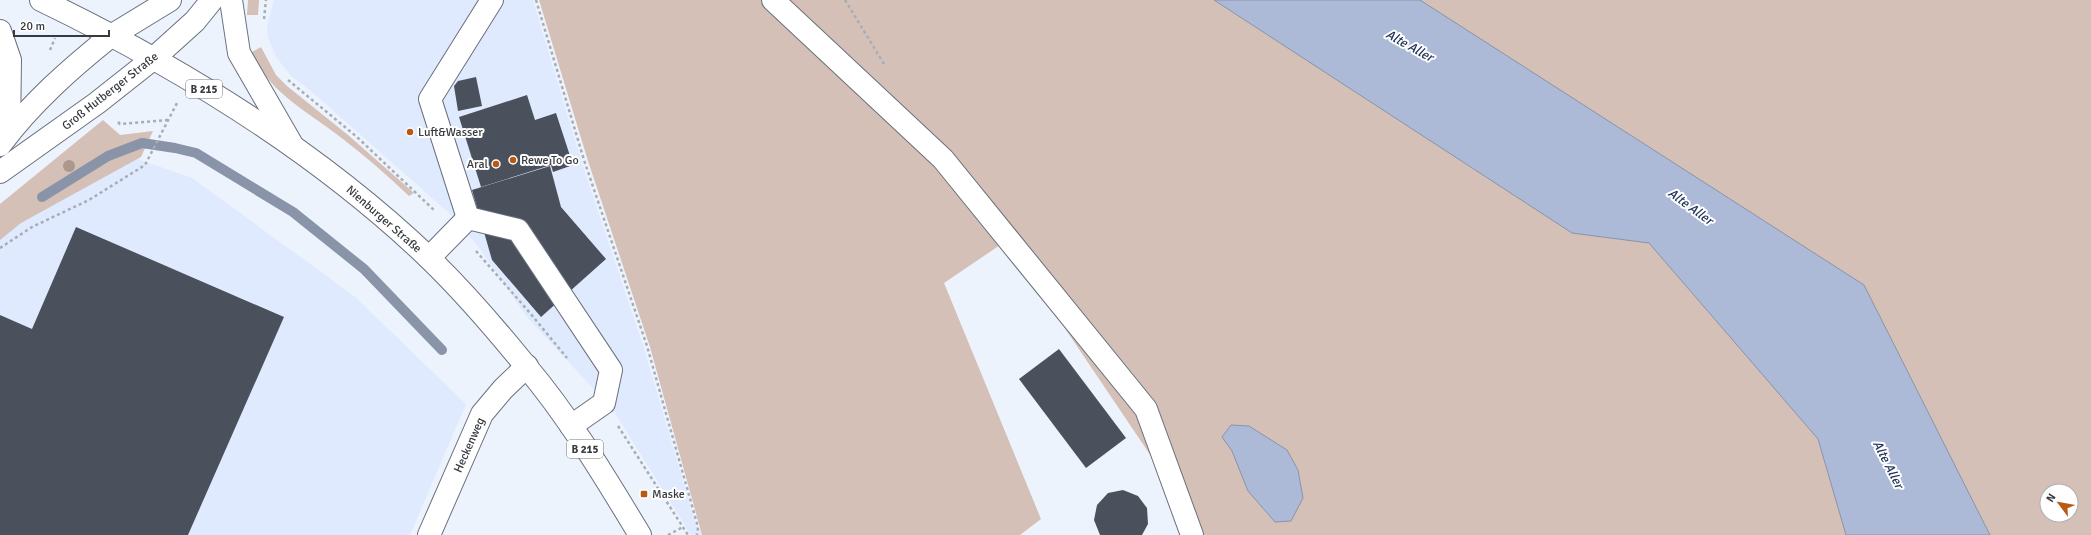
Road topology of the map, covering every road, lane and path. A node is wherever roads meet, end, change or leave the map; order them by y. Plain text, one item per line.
1 (41, 0) edge
2 (170, 0) edge
3 (212, 0) edge
4 (231, 0) edge
5 (266, 0) edge
6 (492, 0) edge
7 (536, 0) edge
8 (774, 0) edge
9 (263, 23) dead end
10 (0, 31) edge
11 (111, 36) junction
12 (154, 58) junction
13 (120, 124) dead end
14 (4, 139) edge
15 (294, 148) junction
16 (0, 172) edge
17 (468, 218) junction
18 (0, 248) edge
19 (429, 258) junction
20 (527, 366) junction
21 (571, 426) junction
22 (683, 528) dead end
23 (429, 535) edge
24 (640, 535) edge
25 (668, 535) edge
26 (697, 535) edge
27 (1192, 535) edge

1 - 11 main road, Nienburger Straße / B 215
2 - 11 main road
3 - 12 main road, Groß Hutberger Straße
4 - 15 main road
5 - 9 path
6 - 17 main road
7 - 26 path
8 - 27 main road
10 - 14 main road
11 - 12 main road, Nienburger Straße / B 215
11 - 14 main road
12 - 15 main road, Nienburger Straße / B 215
12 - 16 main road, Groß Hutberger Straße
13 - 18 path
15 - 19 main road, Nienburger Straße / B 215
17 - 19 main road
17 - 21 main road
19 - 20 main road, Nienburger Straße / B 215
20 - 21 main road, Nienburger Straße / B 215
20 - 23 main road, Heckenweg
21 - 24 main road, Nienburger Straße / B 215
22 - 25 path

